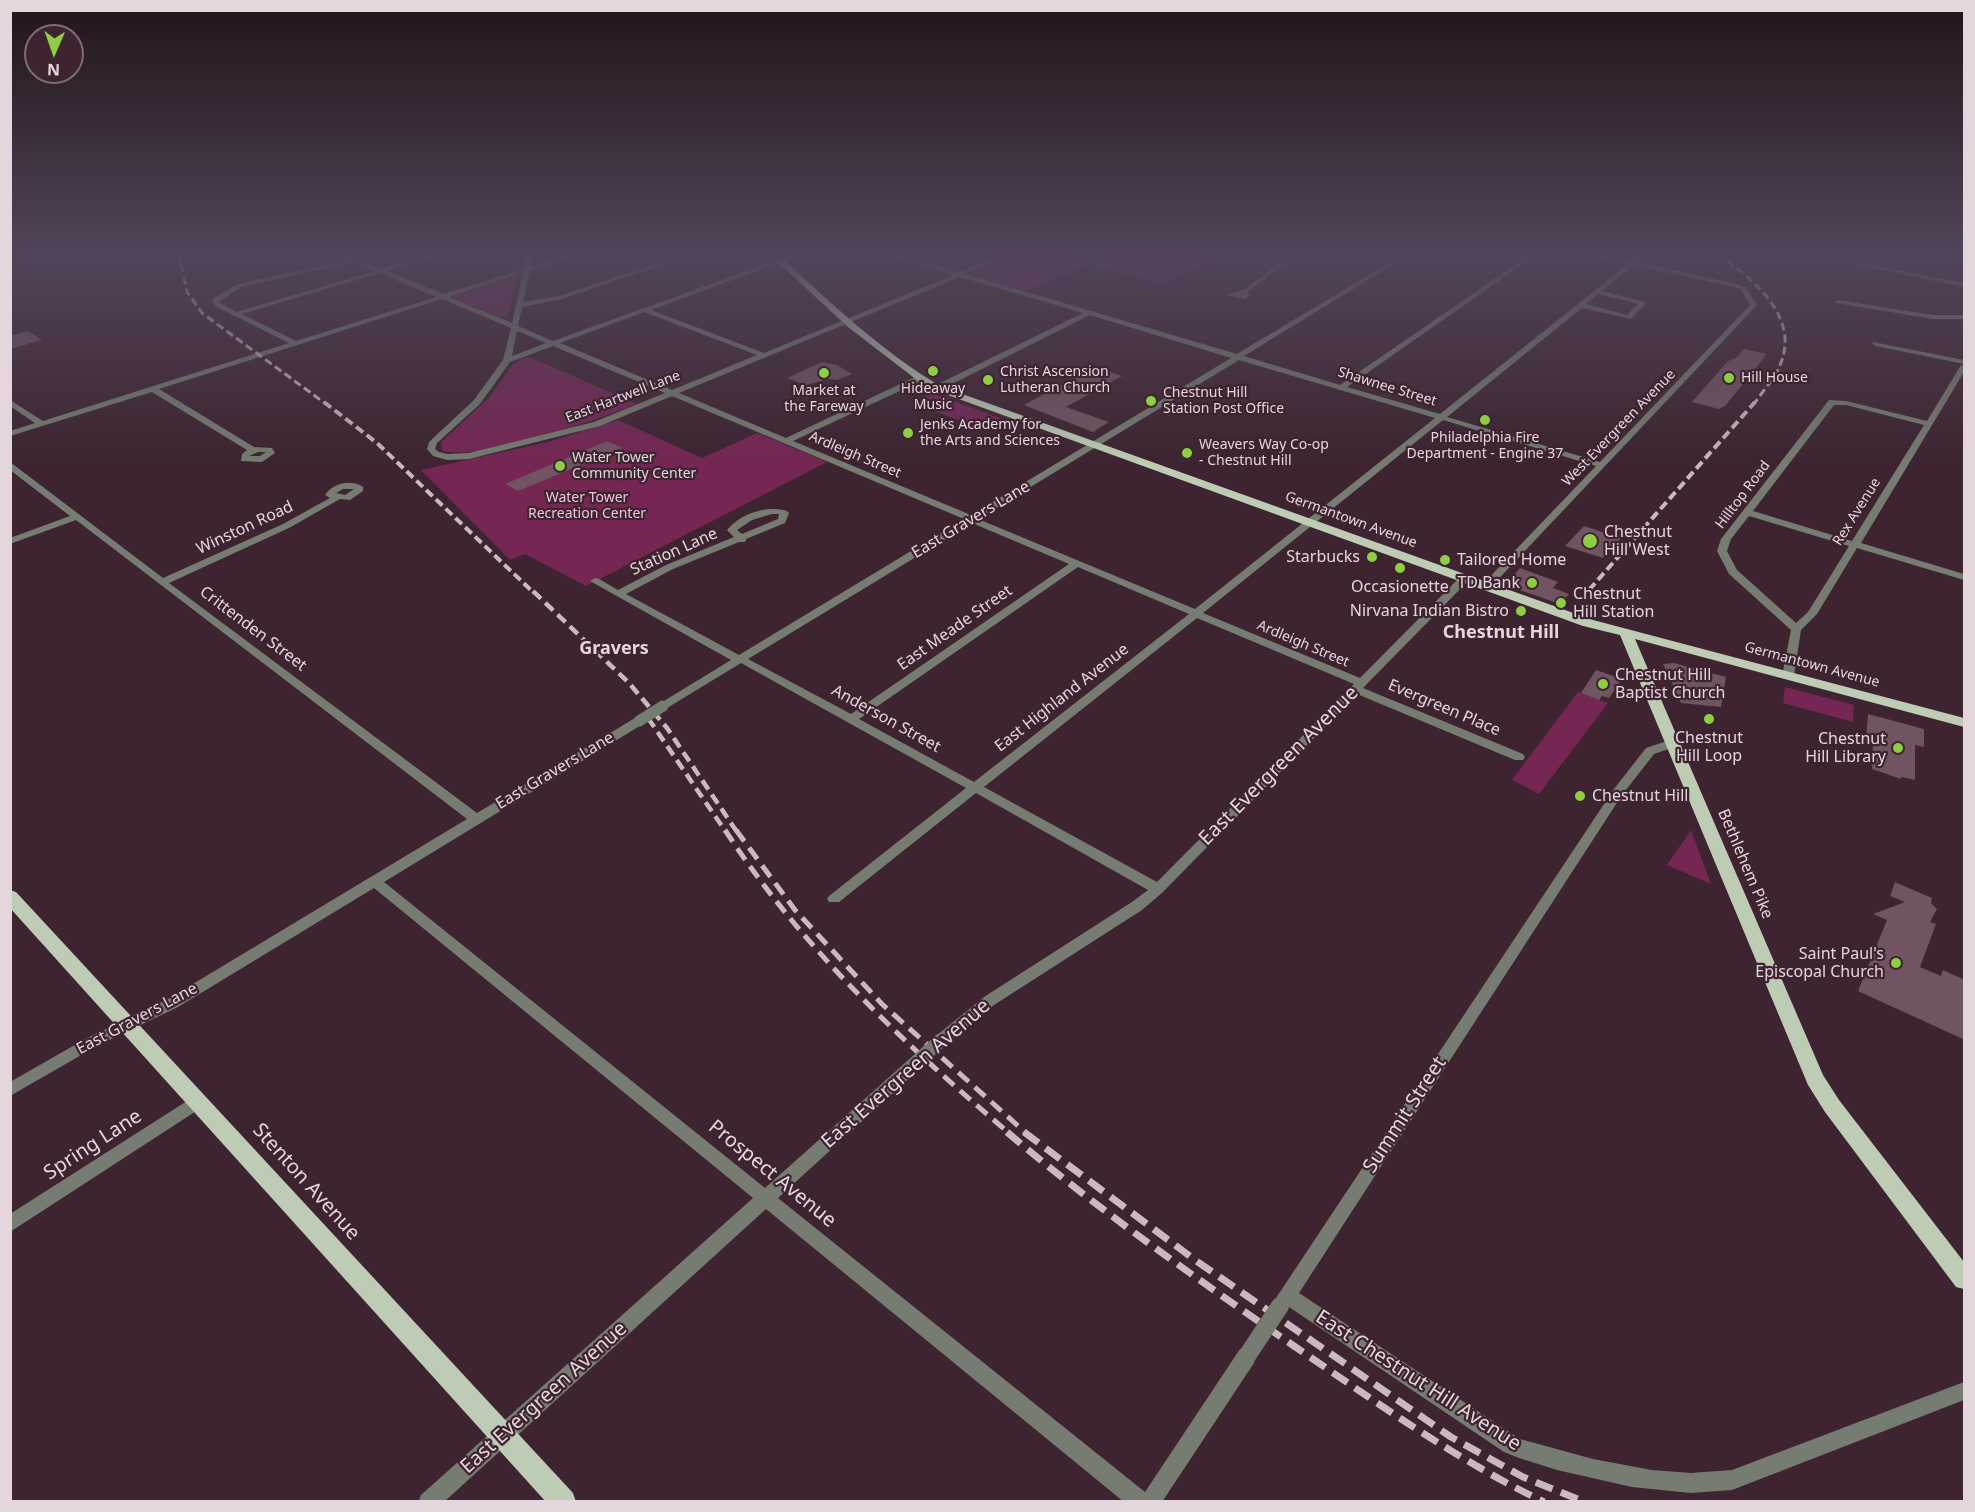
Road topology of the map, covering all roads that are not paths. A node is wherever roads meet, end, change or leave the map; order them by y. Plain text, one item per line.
1 (254, 324) edge
2 (359, 324) edge
3 (508, 324) edge
4 (517, 324) edge
5 (607, 324) edge
6 (680, 324) edge
7 (840, 324) edge
8 (849, 324) edge
9 (1067, 324) edge
10 (1129, 324) edge
11 (1292, 324) edge
12 (1433, 324) edge
13 (1557, 324) edge
14 (1738, 324) edge
15 (516, 327) junction
16 (553, 343) junction
17 (295, 344) junction
18 (1876, 344) dead end
19 (763, 355) junction
20 (1239, 356) junction
21 (507, 360) junction
22 (1965, 362) edge
23 (1965, 367) edge
24 (920, 378) junction
25 (1342, 387) junction
26 (938, 388) junction
27 (153, 389) junction
28 (672, 393) junction
29 (10, 402) edge
30 (1441, 417) junction
31 (42, 424) junction
32 (1928, 424) junction
33 (10, 434) edge
34 (786, 441) junction
35 (1094, 445) junction
36 (253, 450) dead end
37 (10, 465) edge
38 (1602, 465) junction
39 (336, 498) dead end
40 (1747, 512) junction
41 (76, 517) junction
42 (972, 519) junction
43 (1310, 523) junction
44 (742, 540) junction
45 (10, 541) edge
46 (1855, 544) junction
47 (1077, 563) junction
48 (1965, 577) edge
49 (1464, 579) junction
50 (164, 581) junction
51 (595, 581) dead end
52 (1485, 587) junction
53 (618, 594) junction
54 (1196, 613) junction
55 (1796, 629) junction
56 (1626, 634) junction
57 (741, 659) junction
58 (1788, 676) junction
59 (1359, 686) junction
60 (851, 719) junction
61 (1965, 722) edge
62 (1672, 743) junction
63 (1519, 757) dead end
64 (975, 787) junction
65 (476, 819) junction
66 (374, 881) junction
67 (1158, 889) junction
68 (10, 896) edge
69 (834, 899) dead end
70 (128, 1026) junction
71 (10, 1090) edge
72 (198, 1101) junction
73 (766, 1198) junction
74 (10, 1224) edge
75 (1965, 1279) edge
76 (1283, 1300) junction
77 (1965, 1391) edge
78 (504, 1436) junction
79 (428, 1502) edge
80 (564, 1502) edge
81 (1141, 1502) edge
82 (1150, 1502) edge

1 - 17 street
2 - 17 street
3 - 15 street, Ardleigh Street
4 - 15 street
5 - 16 street
6 - 19 street
7 - 19 street, East Hartwell Lane
8 - 24 main road, Germantown Avenue
9 - 26 street
10 - 20 street, Shawnee Street
11 - 20 street, East Gravers Lane
12 - 25 street
13 - 30 street, East Highland Avenue
14 - 38 street, West Evergreen Avenue
15 - 16 street, Ardleigh Street
15 - 21 street
16 - 21 street
16 - 28 street, Ardleigh Street
17 - 27 street
18 - 22 street
19 - 28 street, East Hartwell Lane
20 - 25 street, Shawnee Street
20 - 35 street, East Gravers Lane
21 - 28 street, East Hartwell Lane
23 - 32 street, Rex Avenue
24 - 26 main road, Germantown Avenue
24 - 34 street
25 - 30 street, Shawnee Street
26 - 35 main road, Germantown Avenue
27 - 31 street
27 - 36 street
28 - 34 street, Ardleigh Street
29 - 31 street
30 - 38 street, Shawnee Street
30 - 43 street, East Highland Avenue
31 - 33 street
32 - 40 street, Hilltop Road
32 - 46 street, Rex Avenue
34 - 42 street, Ardleigh Street
35 - 42 street, East Gravers Lane
35 - 43 main road, Germantown Avenue
37 - 41 street, Crittenden Street
38 - 52 street, West Evergreen Avenue
39 - 50 street, Winston Road
40 - 46 street
40 - 55 street, Hilltop Road
41 - 45 street
41 - 50 street, Crittenden Street
42 - 47 street, Ardleigh Street
42 - 57 street, East Gravers Lane
43 - 49 main road, Germantown Avenue
43 - 54 street, East Highland Avenue
44 - 44 street, Station Lane
44 - 53 street, Station Lane
46 - 48 street
46 - 55 street, Rex Avenue
47 - 54 street, Ardleigh Street
47 - 60 street, East Meade Street
49 - 52 main road, Germantown Avenue
49 - 59 street, East Evergreen Avenue
50 - 65 street, Crittenden Street
51 - 53 street, Anderson Street
52 - 56 main road, Germantown Avenue
53 - 57 street, Anderson Street
54 - 59 street, Ardleigh Street
54 - 64 street, East Highland Avenue
55 - 58 street
56 - 58 main road, Germantown Avenue
56 - 62 main road, Bethlehem Pike
57 - 60 street, Anderson Street
57 - 65 street, East Gravers Lane, bridge
58 - 61 main road, Germantown Avenue
59 - 63 street, Evergreen Place
59 - 67 street, East Evergreen Avenue
60 - 64 street, Anderson Street
62 - 75 main road, Bethlehem Pike
62 - 76 street, Summit Street
64 - 67 street, Anderson Street
64 - 69 street, East Highland Avenue
65 - 66 street, East Gravers Lane
66 - 70 street, East Gravers Lane
66 - 73 street, Prospect Avenue
67 - 73 street, East Evergreen Avenue, bridge
68 - 70 main road, Stenton Avenue
70 - 71 street, East Gravers Lane
70 - 72 main road, Stenton Avenue
72 - 74 street, Spring Lane
72 - 78 main road, Stenton Avenue
73 - 78 street, East Evergreen Avenue
73 - 81 street, Prospect Avenue
76 - 77 street, East Chestnut Hill Avenue
76 - 82 street, Summit Street, bridge
78 - 79 street, East Evergreen Avenue
78 - 80 main road, Stenton Avenue

